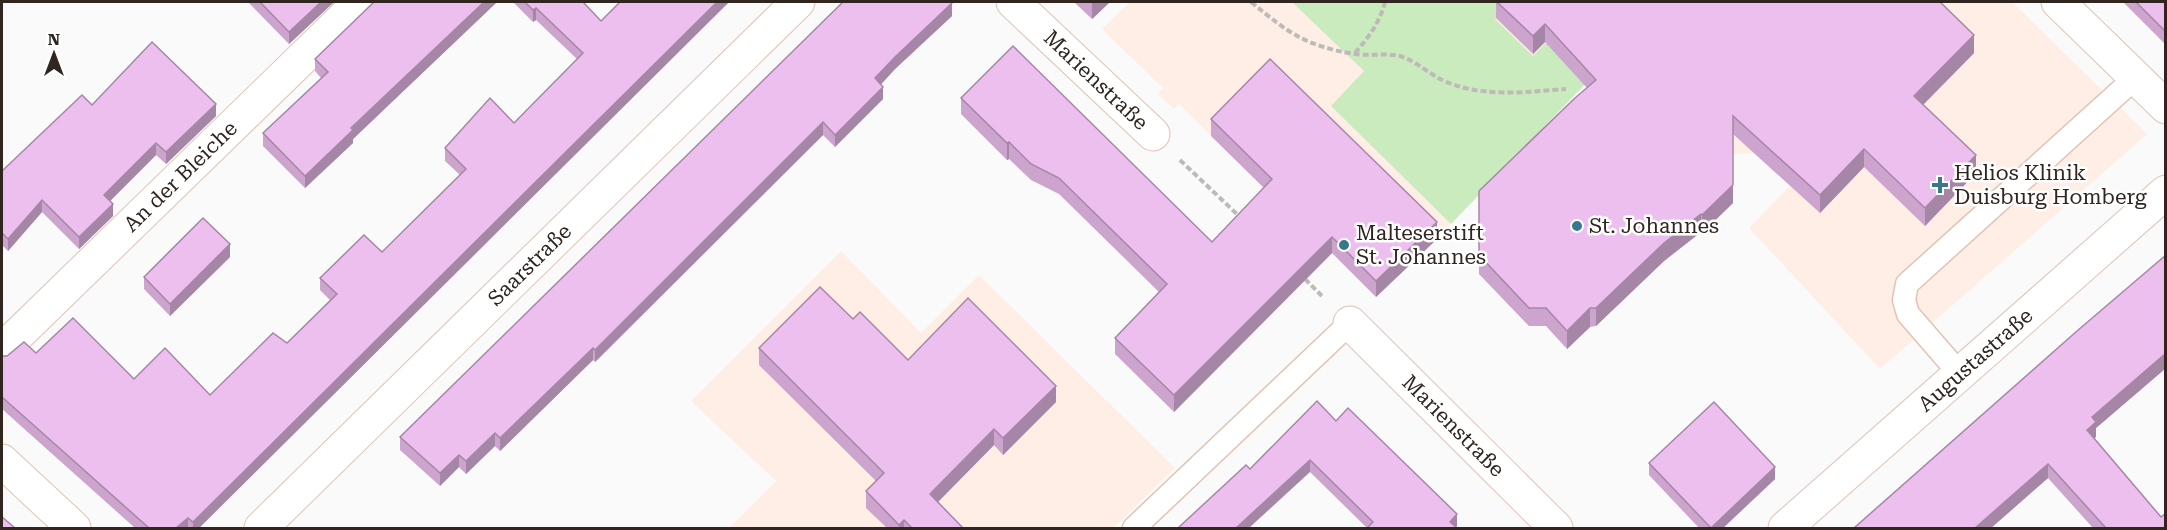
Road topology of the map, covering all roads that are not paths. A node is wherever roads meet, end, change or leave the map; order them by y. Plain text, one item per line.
1 (360, 2) edge
2 (798, 2) edge
3 (1013, 2) edge
4 (2058, 2) edge
5 (2135, 78) junction
6 (2166, 107) edge
7 (1154, 134) road end
8 (2166, 192) edge
9 (1350, 323) joint
10 (2, 350) edge
11 (1960, 374) junction
12 (2, 461) edge
13 (74, 528) edge
14 (261, 528) edge
15 (1134, 528) edge
16 (1556, 528) edge
17 (1785, 528) edge

1 - 10 street, An der Bleiche
2 - 14 street, Saarstraße
3 - 7 street, Marienstraße
4 - 5 street
5 - 6 street
5 - 11 lane
8 - 11 street, Augustastraße
9 - 15 lane
9 - 16 street, Marienstraße
11 - 17 street, Augustastraße
12 - 13 street

